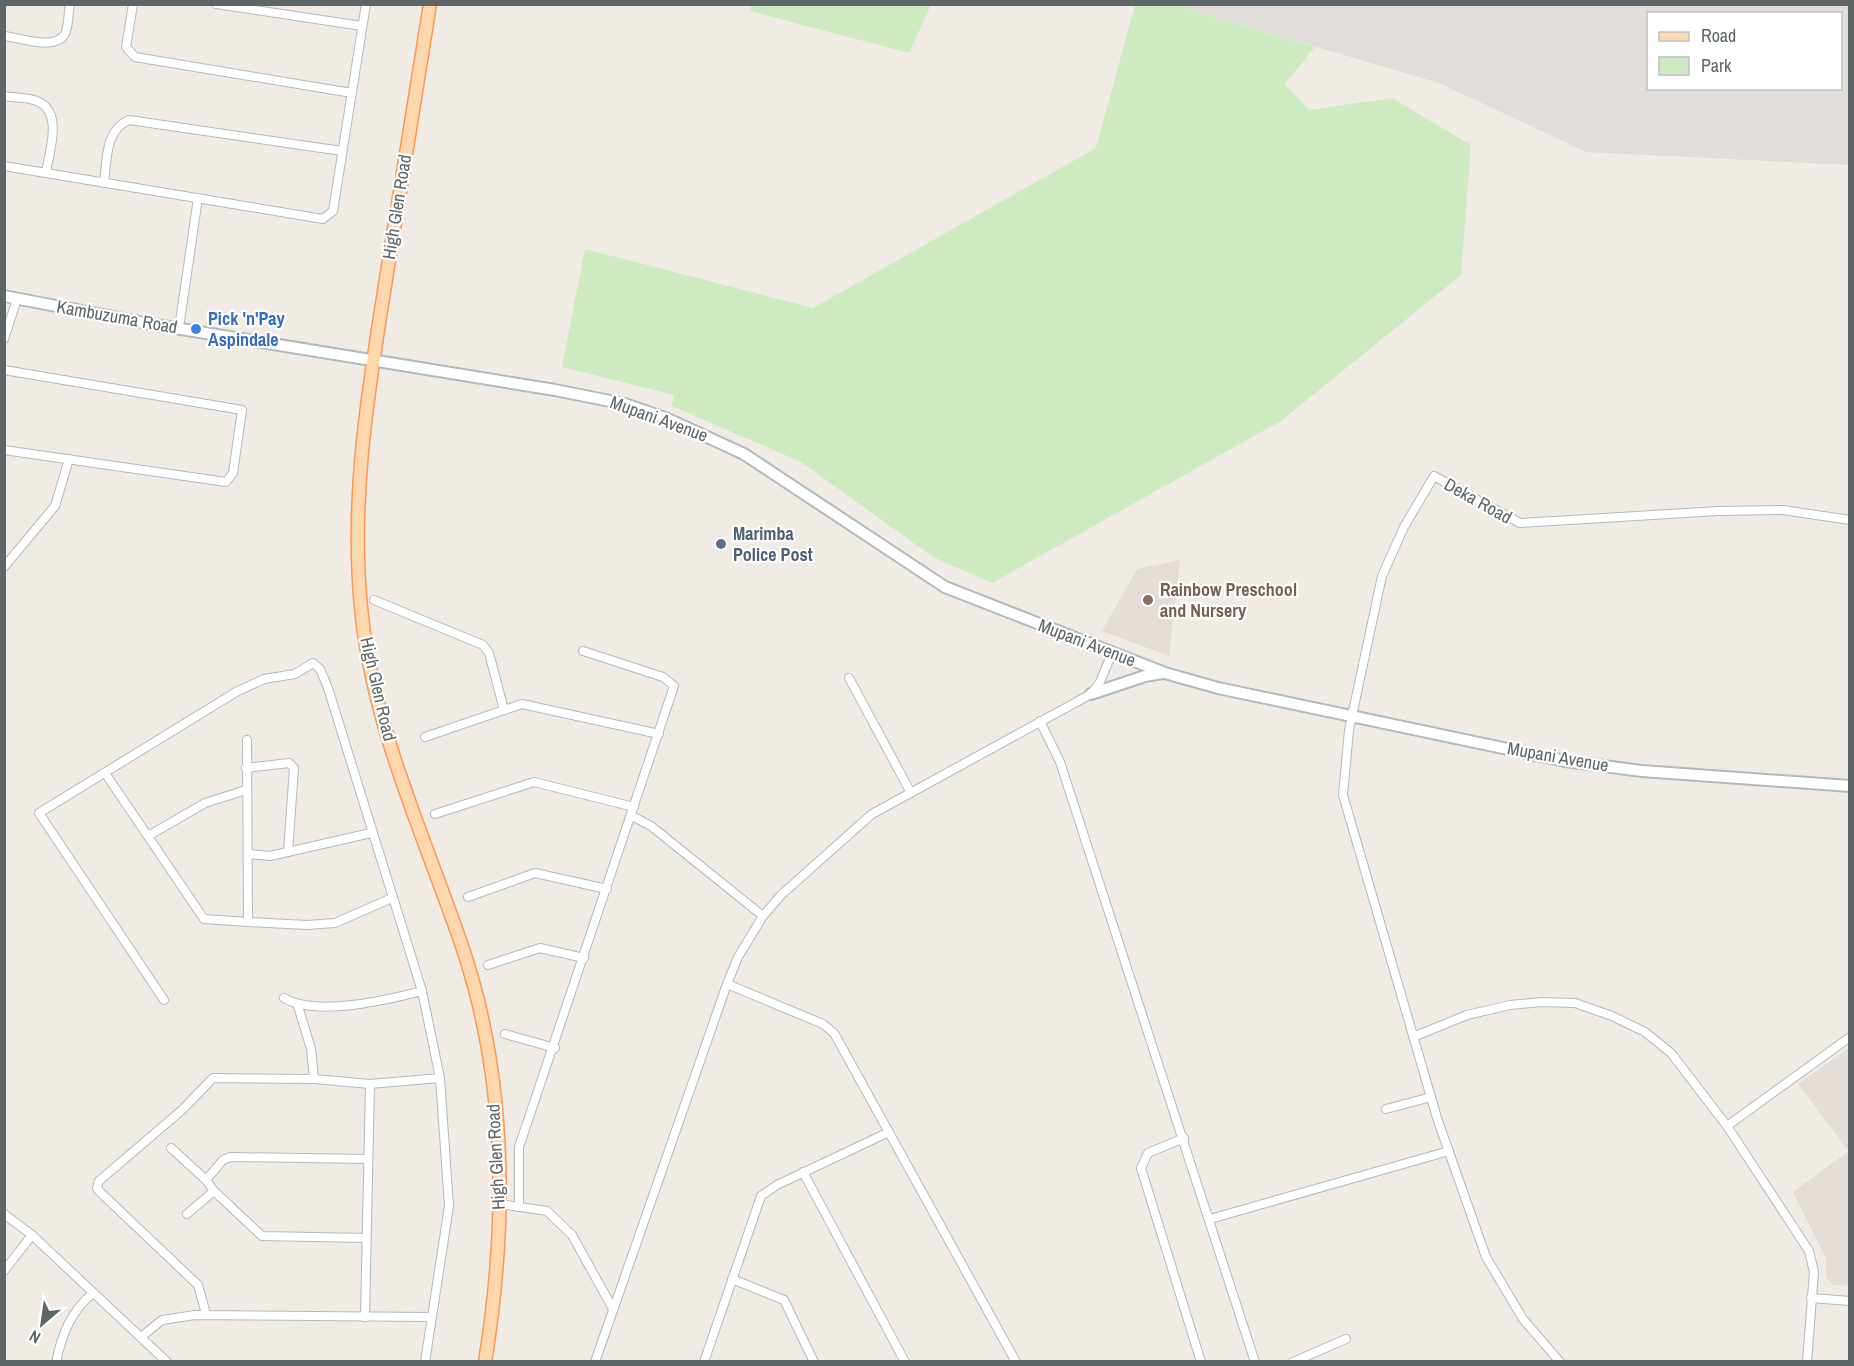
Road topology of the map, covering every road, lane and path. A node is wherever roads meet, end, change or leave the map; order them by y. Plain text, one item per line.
1 (70, 4) edge
2 (133, 4) edge
3 (216, 4) edge
4 (366, 4) edge
5 (430, 4) edge
6 (362, 26) junction
7 (4, 36) edge
8 (352, 93) junction
9 (4, 96) edge
10 (342, 152) junction
11 (4, 166) edge
12 (46, 173) junction
13 (104, 183) junction
14 (198, 198) junction
15 (4, 296) edge
16 (17, 299) junction
17 (179, 328) junction
18 (4, 339) edge
19 (373, 360) junction
20 (4, 370) edge
21 (4, 450) edge
22 (69, 459) junction
23 (1850, 520) edge
24 (4, 567) edge
25 (374, 600) dead end
26 (583, 651) dead end
27 (1112, 653) junction
28 (1165, 673) junction
29 (849, 678) dead end
30 (1090, 694) junction
31 (504, 710) junction
32 (1352, 716) junction
33 (1040, 721) junction
34 (659, 734) junction
35 (425, 737) dead end
36 (247, 740) dead end
37 (246, 768) junction
38 (105, 773) junction
39 (1850, 786) edge
40 (246, 790) junction
41 (912, 793) junction
42 (634, 807) junction
43 (435, 814) dead end
44 (632, 816) junction
45 (371, 833) junction
46 (148, 836) junction
47 (288, 852) junction
48 (249, 854) junction
49 (607, 889) junction
50 (468, 897) dead end
51 (392, 898) junction
52 (763, 916) junction
53 (248, 922) junction
54 (584, 958) junction
55 (488, 965) dead end
56 (727, 984) junction
57 (422, 991) junction
58 (284, 998) dead end
59 (164, 1000) dead end
60 (298, 1006) junction
61 (505, 1034) dead end
62 (1413, 1037) junction
63 (1850, 1037) edge
64 (555, 1048) junction
65 (440, 1078) junction
66 (314, 1079) junction
67 (370, 1084) junction
68 (1431, 1097) junction
69 (1386, 1108) dead end
70 (1727, 1126) junction
71 (889, 1132) junction
72 (1184, 1138) junction
73 (171, 1149) dead end
74 (1449, 1151) junction
75 (368, 1159) junction
76 (803, 1172) junction
77 (206, 1180) junction
78 (214, 1191) junction
79 (500, 1204) junction
80 (519, 1207) junction
81 (4, 1214) edge
82 (188, 1214) dead end
83 (1210, 1219) junction
84 (32, 1235) junction
85 (366, 1238) junction
86 (4, 1271) edge
87 (732, 1279) junction
88 (93, 1293) junction
89 (1811, 1298) junction
90 (1850, 1301) edge
91 (613, 1309) junction
92 (206, 1314) junction
93 (365, 1317) junction
94 (431, 1317) junction
95 (141, 1337) junction
96 (1346, 1339) dead end
97 (56, 1362) edge
98 (167, 1362) edge
99 (425, 1362) edge
100 (485, 1362) edge
101 (595, 1362) edge
102 (704, 1362) edge
103 (814, 1362) edge
104 (905, 1362) edge
105 (1016, 1362) edge
106 (1201, 1362) edge
107 (1255, 1362) edge
108 (1293, 1362) edge
109 (1560, 1362) edge
110 (1807, 1362) edge

1 - 7 street
2 - 8 street
3 - 6 street
4 - 6 street
5 - 19 main road, High Glen Road
6 - 8 street
8 - 10 street
9 - 12 street
10 - 13 street
10 - 14 street
11 - 12 street
12 - 13 street
13 - 14 street
14 - 17 street
15 - 16 street, Kambuzuma Road
16 - 17 street, Kambuzuma Road
16 - 18 street
17 - 19 street, Kambuzuma Road
19 - 27 street, Mupani Avenue
19 - 79 main road, High Glen Road
20 - 22 street
21 - 22 street
22 - 24 street
23 - 32 street, Deka Road
25 - 31 street
26 - 34 street
27 - 28 street, Mupani Avenue
27 - 30 street
28 - 30 street
28 - 32 street, Mupani Avenue
29 - 41 street
30 - 33 street
31 - 34 street
31 - 35 street
32 - 39 street, Mupani Avenue
32 - 62 street
33 - 41 street
33 - 72 street
34 - 42 street
36 - 37 street
37 - 40 street
37 - 47 street
38 - 45 street
38 - 46 street
38 - 59 street
40 - 46 street
40 - 48 street
41 - 52 street
42 - 43 street
42 - 44 street
44 - 49 street
44 - 52 street
45 - 47 street
45 - 51 street
46 - 53 street
47 - 48 street
48 - 53 street
49 - 50 street
49 - 54 street
51 - 53 street
51 - 57 street
52 - 56 street
54 - 55 street
54 - 64 street
56 - 71 street
56 - 91 street
57 - 60 street
57 - 65 street
58 - 60 street
60 - 66 street
61 - 64 street
62 - 68 street
62 - 70 street
63 - 70 street
64 - 80 street
65 - 67 street
65 - 94 street
66 - 67 street
66 - 92 street
67 - 75 street
68 - 69 street
68 - 74 street
70 - 89 street
71 - 76 street
71 - 105 street
72 - 83 street
72 - 106 street
73 - 77 street
74 - 83 street
74 - 109 street
75 - 77 street
75 - 85 street
76 - 87 street
76 - 104 street
77 - 78 street
78 - 82 street
78 - 85 street
79 - 80 street
79 - 100 main road, High Glen Road
80 - 91 street
81 - 84 street
83 - 107 street
84 - 86 street
84 - 88 street
85 - 93 street
87 - 102 street
87 - 103 street
88 - 95 street
88 - 97 street
89 - 90 street
89 - 110 street
91 - 101 street
92 - 93 street
92 - 95 street
93 - 94 street
94 - 99 street
95 - 98 street
96 - 108 street

